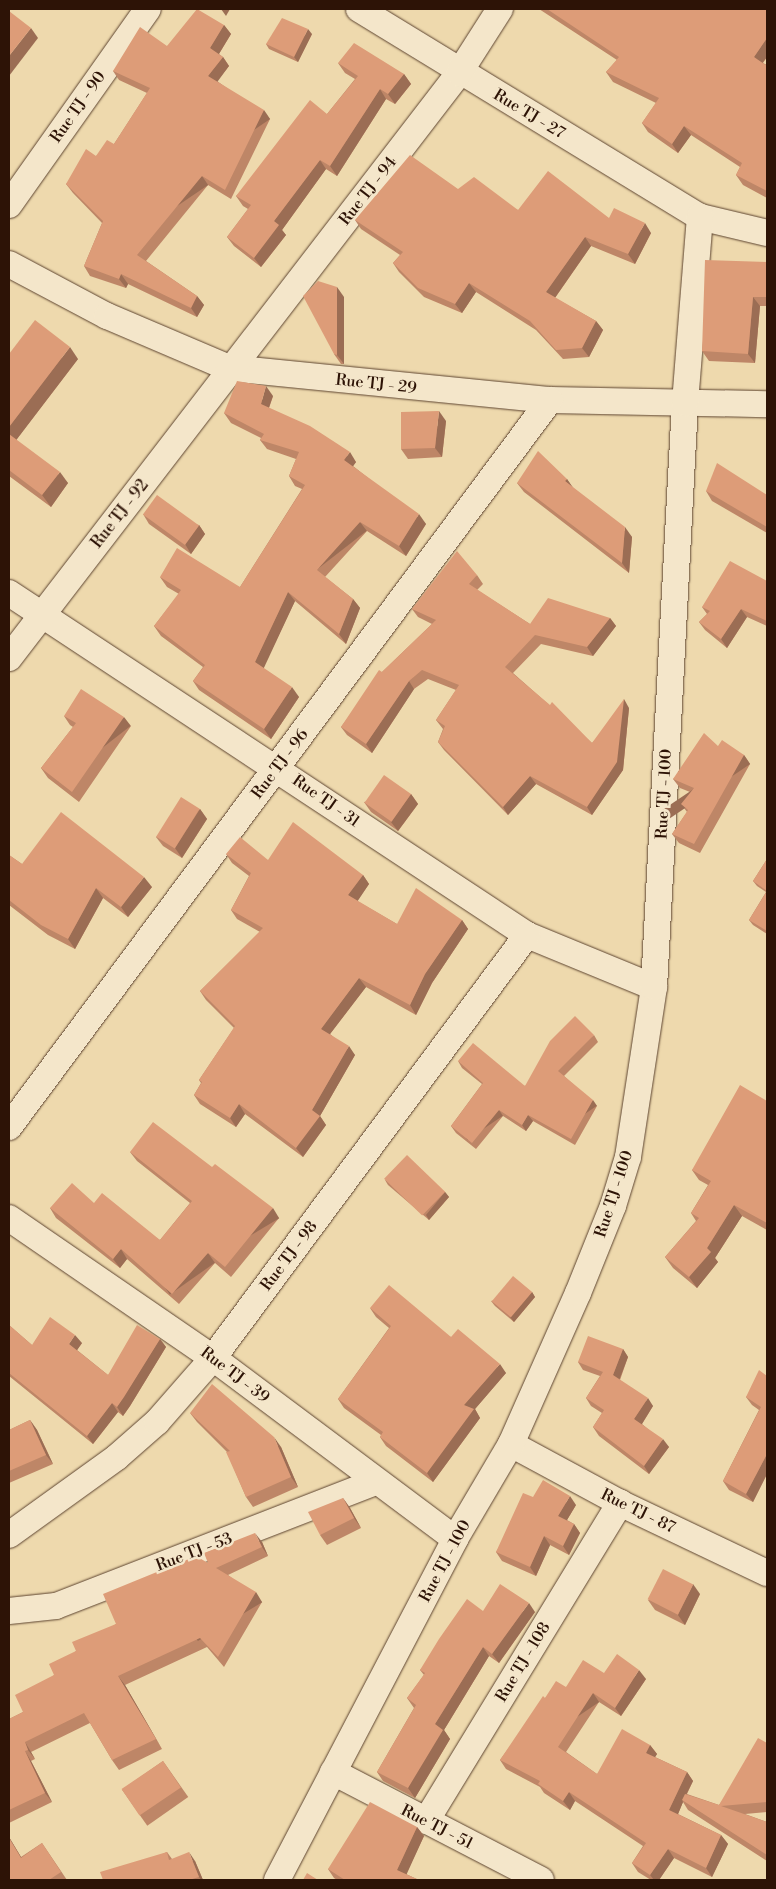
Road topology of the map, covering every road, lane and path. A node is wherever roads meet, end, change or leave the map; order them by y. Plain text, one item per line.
1 (148, 9) edge
2 (359, 9) edge
3 (500, 9) edge
4 (459, 73) junction
5 (9, 205) edge
6 (700, 217) junction
7 (767, 234) edge
8 (9, 264) edge
9 (229, 368) junction
10 (550, 400) junction
11 (685, 403) junction
12 (767, 404) edge
13 (9, 593) edge
14 (42, 614) junction
15 (9, 658) edge
16 (277, 767) junction
17 (527, 935) junction
18 (654, 987) junction
19 (9, 1127) edge
20 (9, 1218) edge
21 (213, 1358) junction
22 (511, 1444) junction
23 (376, 1482) junction
24 (620, 1503) junction
25 (9, 1535) edge
26 (455, 1539) junction
27 (767, 1573) edge
28 (9, 1611) edge
29 (333, 1772) junction
30 (426, 1821) junction
31 (277, 1880) edge
32 (541, 1880) edge

1 - 5 street, Rue TJ - 90
2 - 4 street, Rue TJ - 27
3 - 4 street, Rue TJ - 94
4 - 6 street, Rue TJ - 27
4 - 9 street, Rue TJ - 94
6 - 7 street, Rue TJ - 27
6 - 11 street
8 - 9 street, Rue TJ - 29
9 - 10 street, Rue TJ - 29
9 - 14 street, Rue TJ - 92
10 - 11 street, Rue TJ - 29
10 - 16 street, Rue TJ - 96
11 - 12 street, Rue TJ - 29
11 - 18 street, Rue TJ - 100
13 - 14 street, Rue TJ - 31
14 - 15 street, Rue TJ - 92
14 - 16 street, Rue TJ - 31
16 - 17 street, Rue TJ - 31
16 - 19 street, Rue TJ - 96
17 - 18 street, Rue TJ - 31
17 - 21 street, Rue TJ - 98
18 - 22 street, Rue TJ - 100
20 - 21 street, Rue TJ - 39
21 - 23 street, Rue TJ - 39
21 - 25 street, Rue TJ - 98
22 - 24 street, Rue TJ - 87
22 - 26 street, Rue TJ - 100
23 - 26 street, Rue TJ - 39
23 - 28 street, Rue TJ - 53
24 - 27 street, Rue TJ - 87
24 - 30 street, Rue TJ - 108
26 - 29 street, Rue TJ - 100
29 - 30 street, Rue TJ - 51
29 - 31 street, Rue TJ - 100
30 - 32 street, Rue TJ - 51

